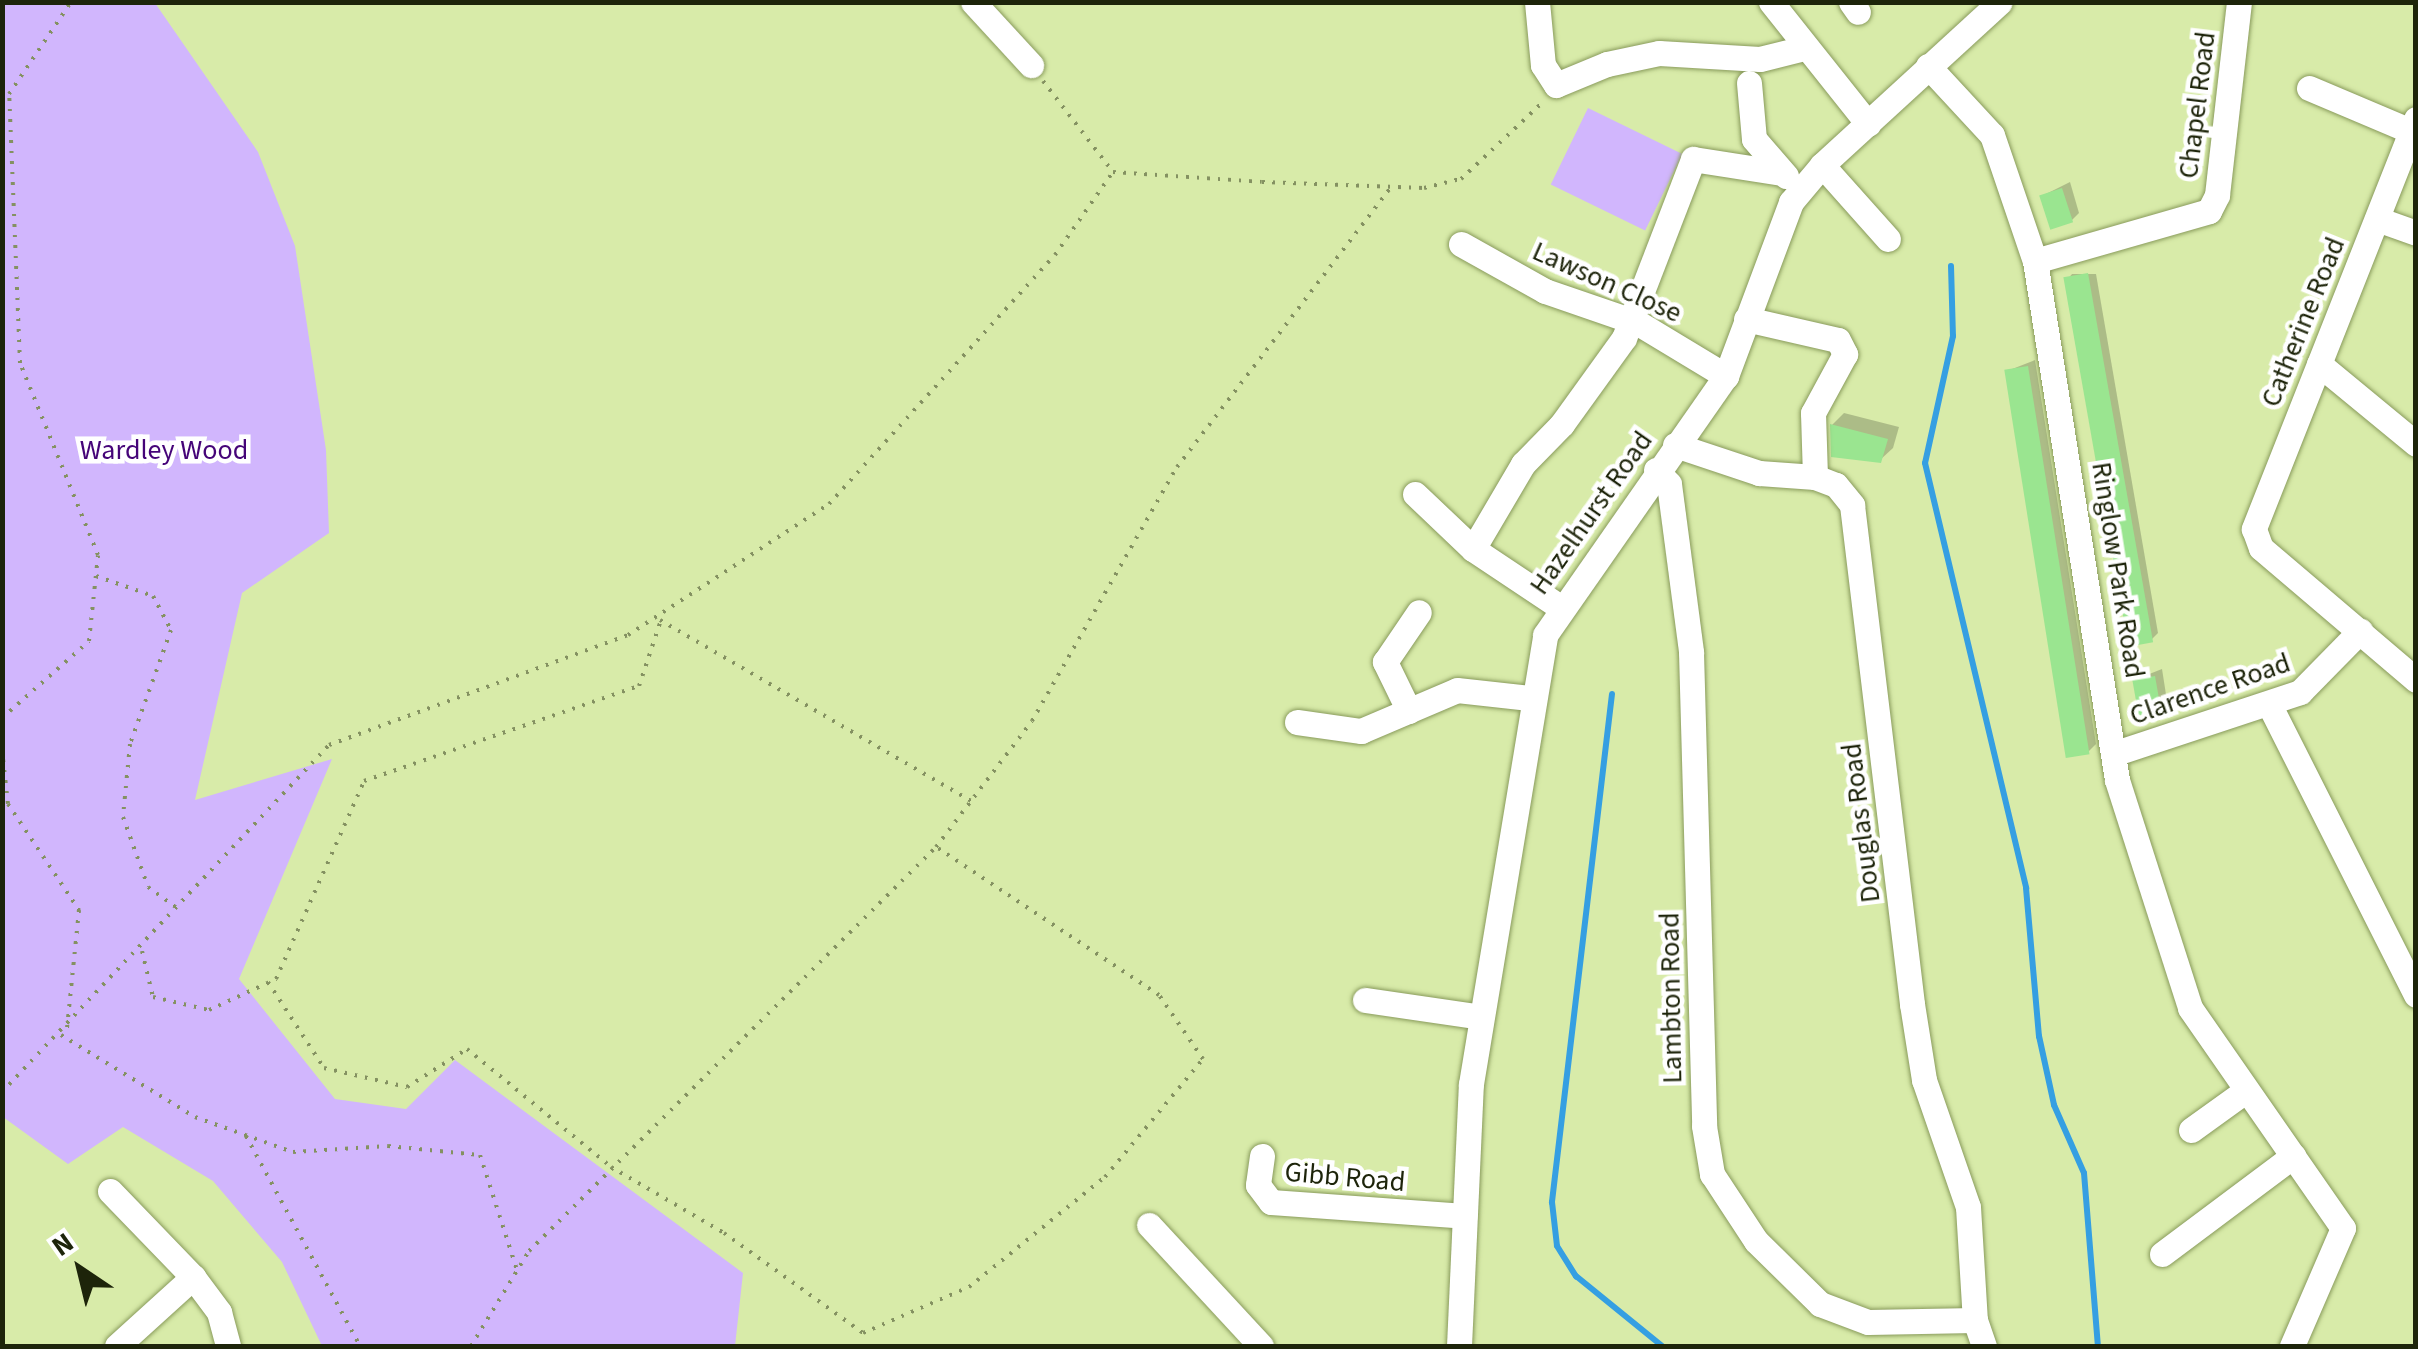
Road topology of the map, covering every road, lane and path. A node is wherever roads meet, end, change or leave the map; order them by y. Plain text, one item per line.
1 (71, 2) edge
2 (973, 2) edge
3 (1537, 2) edge
4 (1771, 2) edge
5 (2000, 2) edge
6 (2240, 2) edge
7 (1804, 48) junction
8 (1030, 65) joint
9 (1928, 66) junction
10 (1750, 83) dead end
11 (1556, 85) junction
12 (2308, 88) dead end
13 (1868, 124) junction
14 (2413, 125) edge
15 (1822, 165) junction
16 (1113, 172) junction
17 (1792, 180) junction
18 (1391, 186) junction
19 (2377, 219) junction
20 (2416, 234) edge
21 (1888, 239) dead end
22 (1462, 244) dead end
23 (2035, 262) junction
24 (1746, 319) junction
25 (1632, 322) junction
26 (2319, 364) junction
27 (1726, 376) junction
28 (2416, 444) edge
29 (1675, 445) junction
30 (1656, 470) junction
31 (1815, 476) junction
32 (1414, 494) dead end
33 (1473, 549) junction
34 (96, 576) junction
35 (1560, 607) junction
36 (1420, 612) dead end
37 (658, 619) junction
38 (2360, 631) junction
39 (2416, 680) edge
40 (1530, 698) junction
41 (2269, 704) junction
42 (1408, 711) junction
43 (2, 718) edge
44 (1297, 722) dead end
45 (2, 748) edge
46 (2116, 753) junction
47 (971, 801) junction
48 (936, 848) junction
49 (178, 909) junction
50 (142, 949) junction
51 (268, 982) junction
52 (2416, 995) edge
53 (1365, 1000) dead end
54 (1481, 1016) junction
55 (67, 1029) junction
56 (62, 1035) junction
57 (2245, 1091) junction
58 (2, 1092) edge
59 (2191, 1130) dead end
60 (246, 1136) junction
61 (1262, 1156) dead end
62 (2293, 1156) junction
63 (611, 1167) junction
64 (110, 1191) dead end
65 (1464, 1216) junction
66 (1155, 1239) dead end
67 (2162, 1254) dead end
68 (518, 1270) junction
69 (193, 1278) junction
70 (1975, 1320) junction
71 (117, 1346) edge
72 (228, 1346) edge
73 (360, 1346) edge
74 (471, 1346) edge
75 (1261, 1346) edge
76 (1460, 1346) edge
77 (1984, 1346) edge
78 (2292, 1346) edge

1 - 34 path
2 - 8 street
3 - 11 street
4 - 7 street
5 - 9 street, Hazelhurst Road
6 - 23 street, Chapel Road
7 - 11 street
7 - 13 street
8 - 16 path
9 - 13 street, Hazelhurst Road
9 - 23 street, Ringlow Park Road
10 - 17 street
11 - 18 path
12 - 14 street
13 - 15 street, Hazelhurst Road
14 - 19 street, Catherine Road
15 - 17 street, Hazelhurst Road
15 - 21 street
16 - 18 path
16 - 37 path
17 - 24 street, Hazelhurst Road
17 - 25 street
18 - 47 path
19 - 20 street
19 - 26 street, Catherine Road
22 - 25 street, Lawson Close
23 - 46 street, Ringlow Park Road
24 - 27 street, Hazelhurst Road
24 - 31 street
25 - 27 street, Lawson Close
25 - 33 street
26 - 28 street
26 - 38 street, Catherine Road
27 - 29 street, Hazelhurst Road
29 - 30 street, Hazelhurst Road
29 - 31 street
30 - 35 street, Hazelhurst Road
30 - 70 street, Lambton Road
31 - 70 street, Douglas Road
32 - 33 street
33 - 35 street
34 - 43 path
34 - 49 path
35 - 40 street, Hazelhurst Road
36 - 42 street
37 - 47 path
37 - 49 path
37 - 51 path
38 - 39 street
38 - 41 street, Clarence Road
40 - 42 street
40 - 54 street, Hazelhurst Road
41 - 46 street, Clarence Road
41 - 52 street
42 - 44 street
45 - 55 path
46 - 57 street, Ringlow Park Road
47 - 48 path
48 - 63 path
48 - 63 path
49 - 50 path
50 - 51 path
50 - 55 path
51 - 63 path
53 - 54 street
54 - 65 street, Hazelhurst Road
55 - 56 path
56 - 58 path
56 - 60 path
57 - 59 street
57 - 62 street, Ringlow Park Road
60 - 68 path
60 - 73 path
61 - 65 street, Gibb Road
62 - 67 street
62 - 78 street, Ringlow Park Road
63 - 68 path
64 - 69 street
65 - 76 street, Hazelhurst Road
66 - 75 street
68 - 74 path
69 - 71 street
69 - 72 street
70 - 77 street

